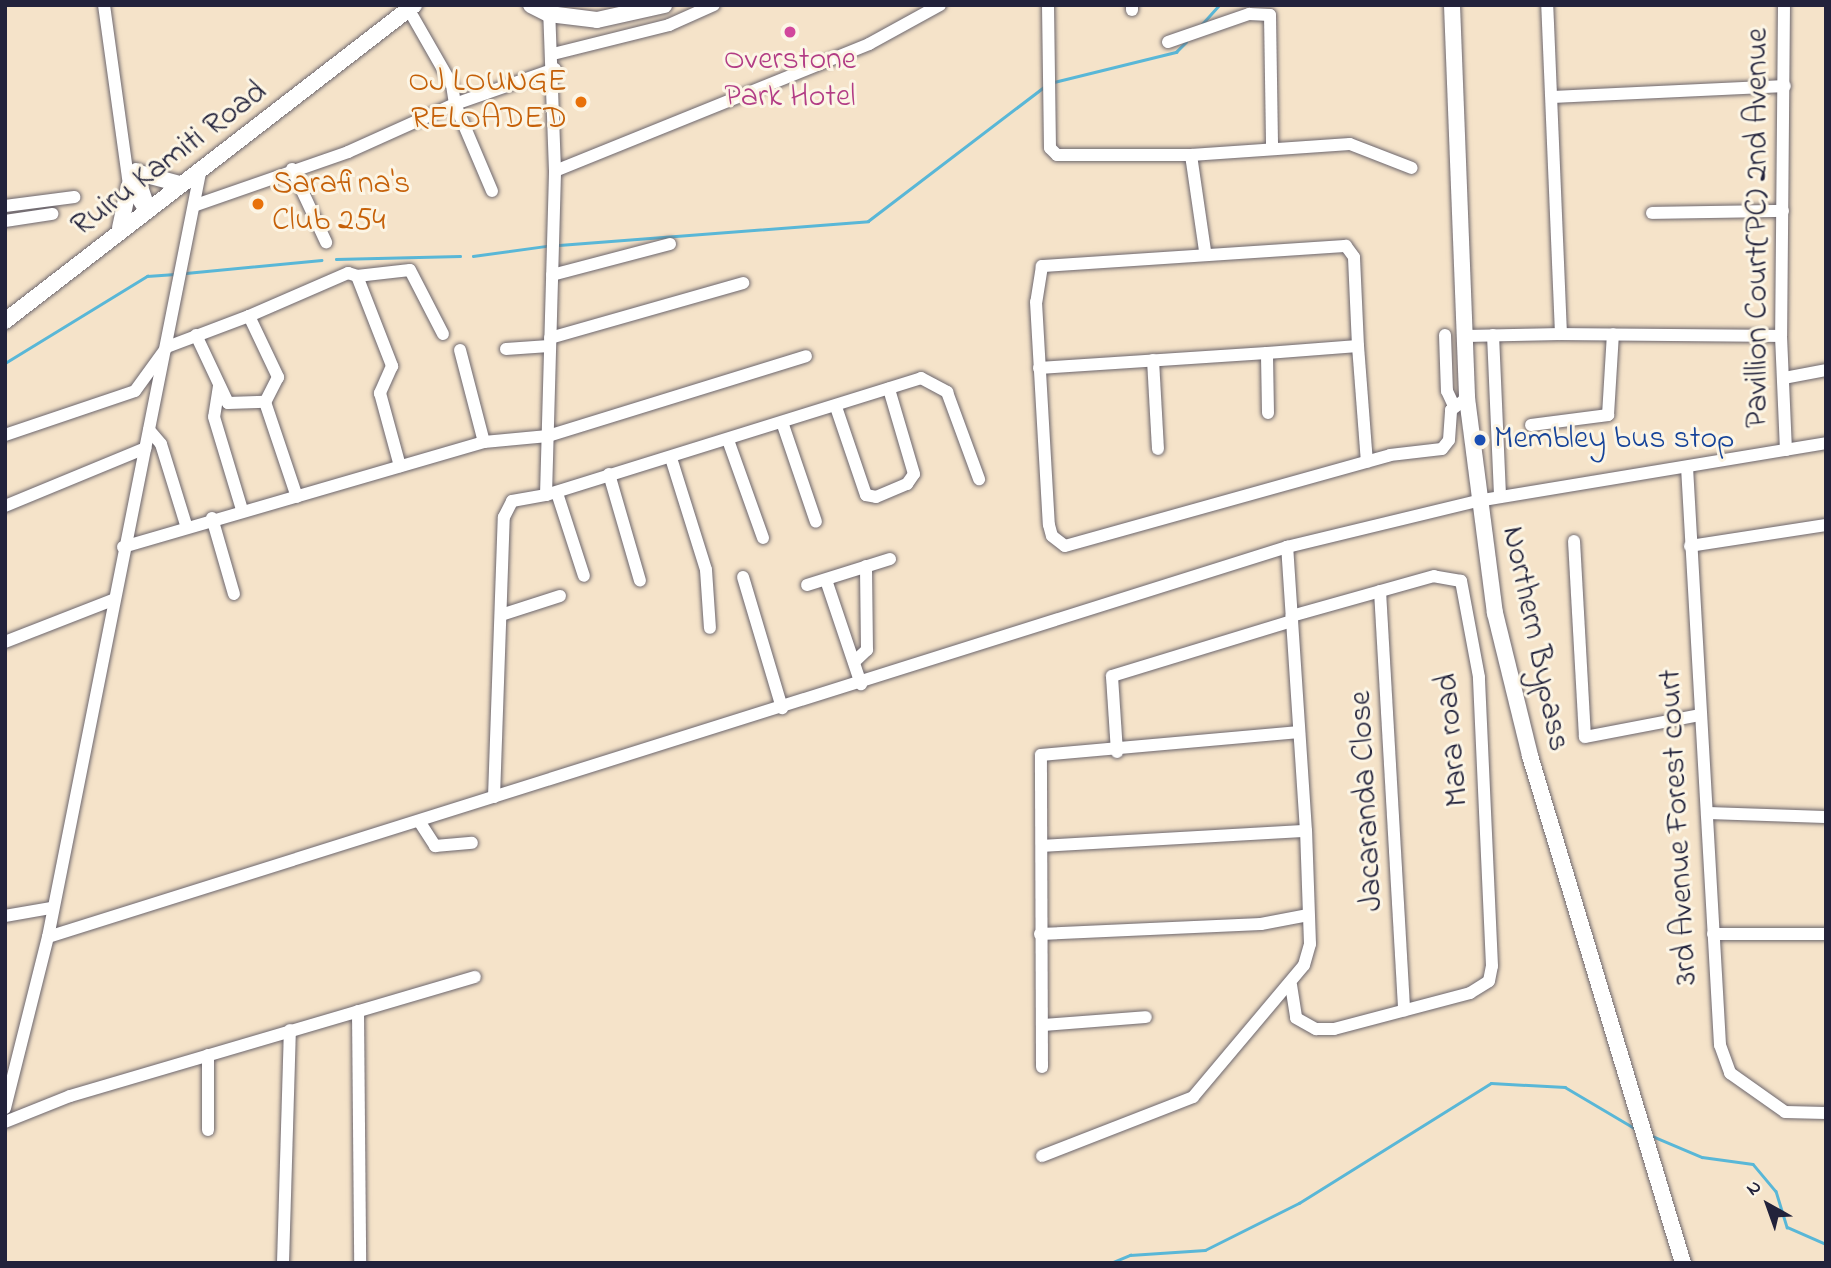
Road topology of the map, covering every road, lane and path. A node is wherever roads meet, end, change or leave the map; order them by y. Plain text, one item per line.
1 (104, 5) edge
2 (531, 5) edge
3 (663, 5) edge
4 (714, 5) edge
5 (940, 5) edge
6 (1048, 5) edge
7 (1452, 5) edge
8 (1547, 5) edge
9 (1784, 5) edge
10 (412, 8) edge
11 (549, 10) edge
12 (669, 25) junction
13 (1168, 42) dead end
14 (554, 54) junction
15 (555, 69) junction
16 (1785, 86) junction
17 (1553, 97) junction
18 (455, 104) junction
19 (1272, 148) junction
20 (1191, 155) junction
21 (1412, 168) dead end
22 (292, 169) junction
23 (555, 170) junction
24 (200, 173) junction
25 (134, 180) junction
26 (180, 184) junction
27 (492, 191) dead end
28 (74, 197) dead end
29 (196, 205) junction
30 (5, 206) edge
31 (147, 209) junction
32 (1783, 211) junction
33 (52, 214) dead end
34 (1652, 214) dead end
35 (5, 221) edge
36 (119, 230) junction
37 (326, 242) dead end
38 (670, 244) dead end
39 (1205, 251) junction
40 (70, 270) junction
41 (552, 275) junction
42 (357, 276) junction
43 (743, 282) dead end
44 (249, 316) junction
45 (5, 321) edge
46 (443, 334) dead end
47 (1562, 334) junction
48 (1613, 334) junction
49 (197, 335) junction
50 (1445, 335) dead end
51 (1493, 335) junction
52 (1466, 336) junction
53 (1781, 336) junction
54 (550, 342) junction
55 (1359, 346) junction
56 (167, 347) junction
57 (506, 349) dead end
58 (460, 350) dead end
59 (1267, 354) junction
60 (806, 356) dead end
61 (1153, 360) junction
62 (1040, 368) junction
63 (1826, 370) edge
64 (1784, 378) junction
65 (219, 386) junction
66 (889, 389) junction
67 (265, 401) junction
68 (1460, 402) junction
69 (836, 407) junction
70 (1268, 413) dead end
71 (783, 425) junction
72 (1531, 425) dead end
73 (149, 430) junction
74 (5, 435) edge
75 (548, 436) junction
76 (728, 440) junction
77 (484, 442) junction
78 (1826, 443) edge
79 (146, 448) junction
80 (1158, 449) dead end
81 (1786, 450) junction
82 (671, 458) junction
83 (1367, 462) junction
84 (400, 466) junction
85 (1687, 467) junction
86 (609, 474) junction
87 (979, 479) dead end
88 (551, 494) junction
89 (297, 497) junction
90 (1500, 498) junction
91 (1477, 501) junction
92 (5, 506) edge
93 (242, 510) junction
94 (212, 518) junction
95 (816, 522) dead end
96 (186, 525) junction
97 (1826, 525) edge
98 (763, 538) dead end
99 (1574, 541) dead end
100 (1690, 546) junction
101 (123, 547) junction
102 (1287, 547) junction
103 (890, 559) dead end
104 (866, 566) junction
105 (584, 576) dead end
106 (743, 578) dead end
107 (640, 580) dead end
108 (826, 580) junction
109 (807, 585) dead end
110 (1380, 591) junction
111 (234, 594) dead end
112 (560, 596) dead end
113 (113, 600) junction
114 (501, 615) junction
115 (1292, 618) junction
116 (710, 628) dead end
117 (5, 642) edge
118 (854, 662) junction
119 (861, 684) junction
120 (782, 708) junction
121 (1700, 715) junction
122 (1298, 732) junction
123 (1117, 752) junction
124 (494, 797) junction
125 (1707, 813) junction
126 (1826, 817) edge
127 (419, 821) junction
128 (1306, 831) junction
129 (472, 843) dead end
130 (1042, 846) junction
131 (51, 908) junction
132 (1308, 915) junction
133 (5, 916) edge
134 (1040, 934) junction
135 (1713, 934) junction
136 (1826, 934) edge
137 (48, 937) junction
138 (475, 977) dead end
139 (1291, 985) junction
140 (1404, 1010) junction
141 (358, 1011) junction
142 (1146, 1017) dead end
143 (1043, 1025) junction
144 (290, 1030) junction
145 (208, 1055) junction
146 (1042, 1067) dead end
147 (5, 1108) edge
148 (1826, 1113) edge
149 (5, 1122) edge
150 (208, 1130) dead end
151 (1042, 1156) dead end
152 (283, 1263) edge
153 (360, 1263) edge
154 (1683, 1263) edge

1 - 25 street
2 - 11 main road
3 - 11 main road
3 - 12 street
4 - 12 street
5 - 23 street
6 - 20 street
7 - 52 main road, Northern Bypass
8 - 17 street
9 - 16 street, Pavillion Court(PC) 2nd Avenue
10 - 18 street
10 - 24 main road, Ruiru Kamiti Road
11 - 14 street
12 - 14 street
13 - 19 street
14 - 15 street
15 - 18 street
15 - 23 street
16 - 17 street
16 - 32 street, Pavillion Court(PC) 2nd Avenue
17 - 47 street
18 - 22 street
18 - 27 street
19 - 20 street
19 - 21 street
20 - 39 street
22 - 29 street
22 - 37 street
23 - 41 street
24 - 26 main road, Ruiru Kamiti Road
24 - 29 street
24 - 40 main road, Ruiru Kamiti Road
25 - 26 main road
25 - 31 street
25 - 36 main road
26 - 31 main road, Ruiru Kamiti Road
28 - 30 street
29 - 56 street
31 - 36 main road, Ruiru Kamiti Road
32 - 34 street
32 - 53 street, Pavillion Court(PC) 2nd Avenue
33 - 35 street
36 - 40 main road, Ruiru Kamiti Road
38 - 41 street
39 - 55 street
39 - 62 street
40 - 45 main road, Ruiru Kamiti Road
41 - 54 street
42 - 44 street
42 - 46 street
42 - 84 street
43 - 54 street
44 - 49 street
44 - 67 street
47 - 48 street
47 - 51 street
48 - 53 street
48 - 72 street
49 - 56 street
49 - 65 street
50 - 68 street
51 - 52 street
51 - 90 street
52 - 68 main road, Northern Bypass
53 - 64 street, Pavillion Court(PC) 2nd Avenue
54 - 57 street
54 - 75 street
55 - 59 street
55 - 83 street
56 - 73 street
56 - 74 street
58 - 77 street
59 - 61 street
59 - 70 street
60 - 75 street
61 - 62 street
61 - 80 street
62 - 83 street
63 - 64 street
64 - 81 street, Pavillion Court(PC) 2nd Avenue
65 - 67 street
65 - 93 street
66 - 69 street
66 - 69 street
66 - 87 street
67 - 89 street
68 - 83 street
68 - 91 main road, Northern Bypass
69 - 71 street
71 - 76 street
71 - 95 street
73 - 79 street
73 - 96 street
75 - 77 street
75 - 88 street
76 - 82 street
76 - 98 street
77 - 84 street
78 - 81 street
79 - 92 street
79 - 101 street
81 - 85 street
82 - 86 street
82 - 116 street
84 - 89 street
85 - 90 street
85 - 100 street, 3rd Avenue Forest court
86 - 88 street
86 - 107 street
88 - 105 street
88 - 114 street
89 - 93 street
90 - 91 street
91 - 102 street
91 - 154 main road, Northern Bypass
93 - 94 street
94 - 96 street
94 - 111 street
96 - 101 street
97 - 100 street
99 - 121 street
100 - 121 street, 3rd Avenue Forest court
101 - 113 street
102 - 115 street
102 - 119 street
103 - 104 street
104 - 108 street
104 - 118 street
106 - 120 street
108 - 109 street
108 - 118 street
110 - 115 street, Mara road
110 - 140 street, Jacaranda Close
110 - 140 street, Mara road
112 - 114 street
113 - 117 street
113 - 131 street
114 - 124 street
115 - 122 street
115 - 123 street, Mara road
118 - 119 street
119 - 120 street
120 - 124 street
121 - 125 street, 3rd Avenue Forest court
122 - 123 street
122 - 128 street
123 - 130 street
124 - 127 street
125 - 126 street
125 - 135 street, 3rd Avenue Forest court
127 - 129 street
127 - 137 street
128 - 130 street
128 - 132 street
130 - 134 street
131 - 133 street
131 - 137 street
132 - 134 street
132 - 139 street
134 - 143 street
135 - 136 street
135 - 148 street, 3rd Avenue Forest court
137 - 147 street
138 - 141 street
139 - 140 street
139 - 151 street
141 - 144 street
141 - 153 street
142 - 143 street
143 - 146 street
144 - 145 street
144 - 152 street
145 - 149 street
145 - 150 street

